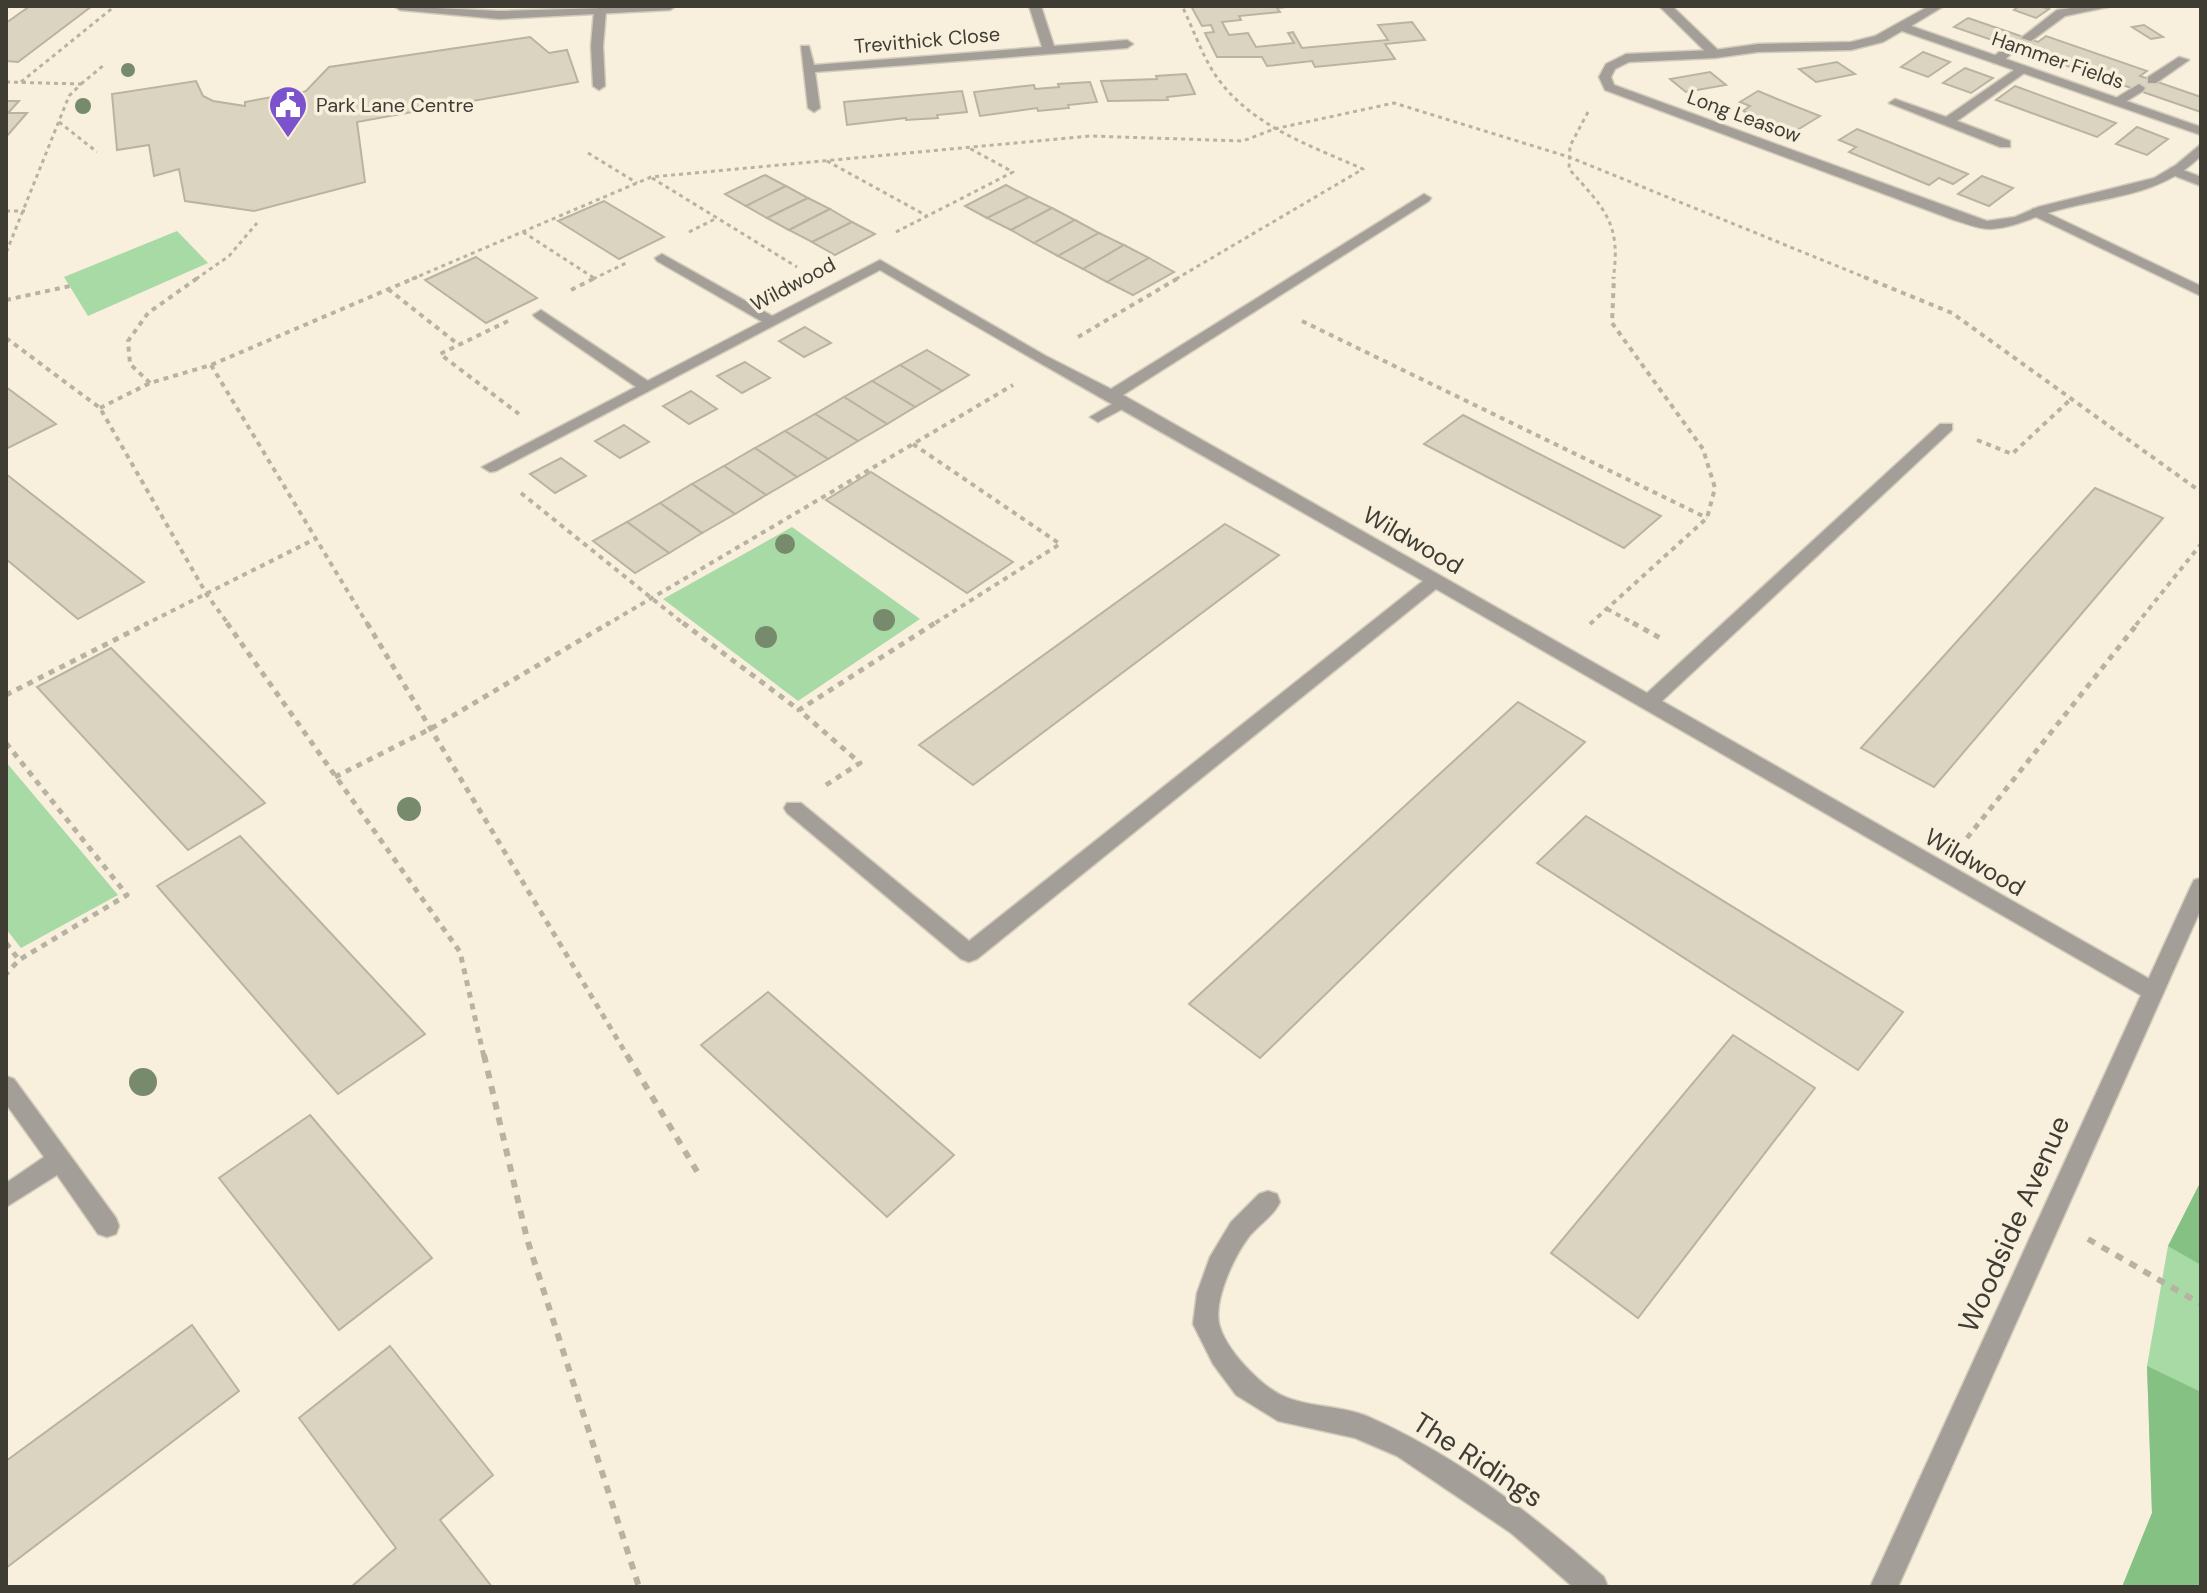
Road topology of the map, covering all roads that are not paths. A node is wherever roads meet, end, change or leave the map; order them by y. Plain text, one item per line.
1 (400, 6) edge
2 (670, 6) edge
3 (1035, 6) edge
4 (1665, 6) edge
5 (1938, 6) edge
6 (2107, 6) edge
7 (558, 10) edge
8 (600, 11) junction
9 (1902, 27) junction
10 (2027, 38) dead end
11 (1127, 44) dead end
12 (2013, 47) dead end
13 (805, 49) dead end
14 (1049, 50) junction
15 (1715, 54) junction
16 (1997, 60) junction
17 (2183, 60) dead end
18 (808, 69) junction
19 (2024, 69) junction
20 (2152, 80) dead end
21 (599, 86) dead end
22 (2139, 88) dead end
23 (2117, 101) junction
24 (1895, 103) dead end
25 (814, 108) dead end
26 (1947, 122) junction
27 (2201, 131) edge
28 (2005, 144) dead end
29 (2201, 148) edge
30 (2175, 171) junction
31 (2201, 182) edge
32 (1424, 198) dead end
33 (2037, 212) junction
34 (662, 258) dead end
35 (2201, 292) edge
36 (541, 315) dead end
37 (771, 321) junction
38 (645, 386) junction
39 (1118, 398) junction
40 (1098, 417) dead end
41 (1946, 427) road end
42 (490, 467) road end
43 (1436, 580) junction
44 (1649, 702) junction
45 (794, 808) road end
46 (2201, 886) edge
47 (2152, 991) junction
48 (6, 1086) edge
49 (60, 1160) junction
50 (6, 1196) edge
51 (1268, 1202) dead end
52 (107, 1226) dead end
53 (1594, 1587) edge
54 (1884, 1587) edge

1 - 7 street
2 - 8 street
3 - 14 street
4 - 15 street
5 - 9 street, Long Leasow
6 - 10 street
7 - 8 street
8 - 21 street
9 - 15 street, Long Leasow
9 - 16 street, Hammer Fields
11 - 14 street, Trevithick Close
12 - 16 street
13 - 18 street
14 - 18 street, Trevithick Close
15 - 33 street, Long Leasow
16 - 19 street, Hammer Fields
17 - 20 street
18 - 25 street
19 - 23 street, Hammer Fields
19 - 26 street
22 - 23 street
23 - 27 street, Hammer Fields
24 - 26 street
26 - 28 street
29 - 30 street, Long Leasow
30 - 31 street
30 - 33 street, Long Leasow
32 - 39 street
33 - 35 street
34 - 37 street
36 - 38 street
37 - 38 street, Wildwood
37 - 39 street, Wildwood
38 - 42 street, Wildwood
39 - 40 street
39 - 43 street, Wildwood
41 - 44 street
43 - 44 street, Wildwood
43 - 45 street
44 - 47 street, Wildwood
46 - 47 street, Woodside Avenue
47 - 54 street, Woodside Avenue
48 - 49 street
49 - 50 street
49 - 52 street
51 - 53 street, The Ridings

